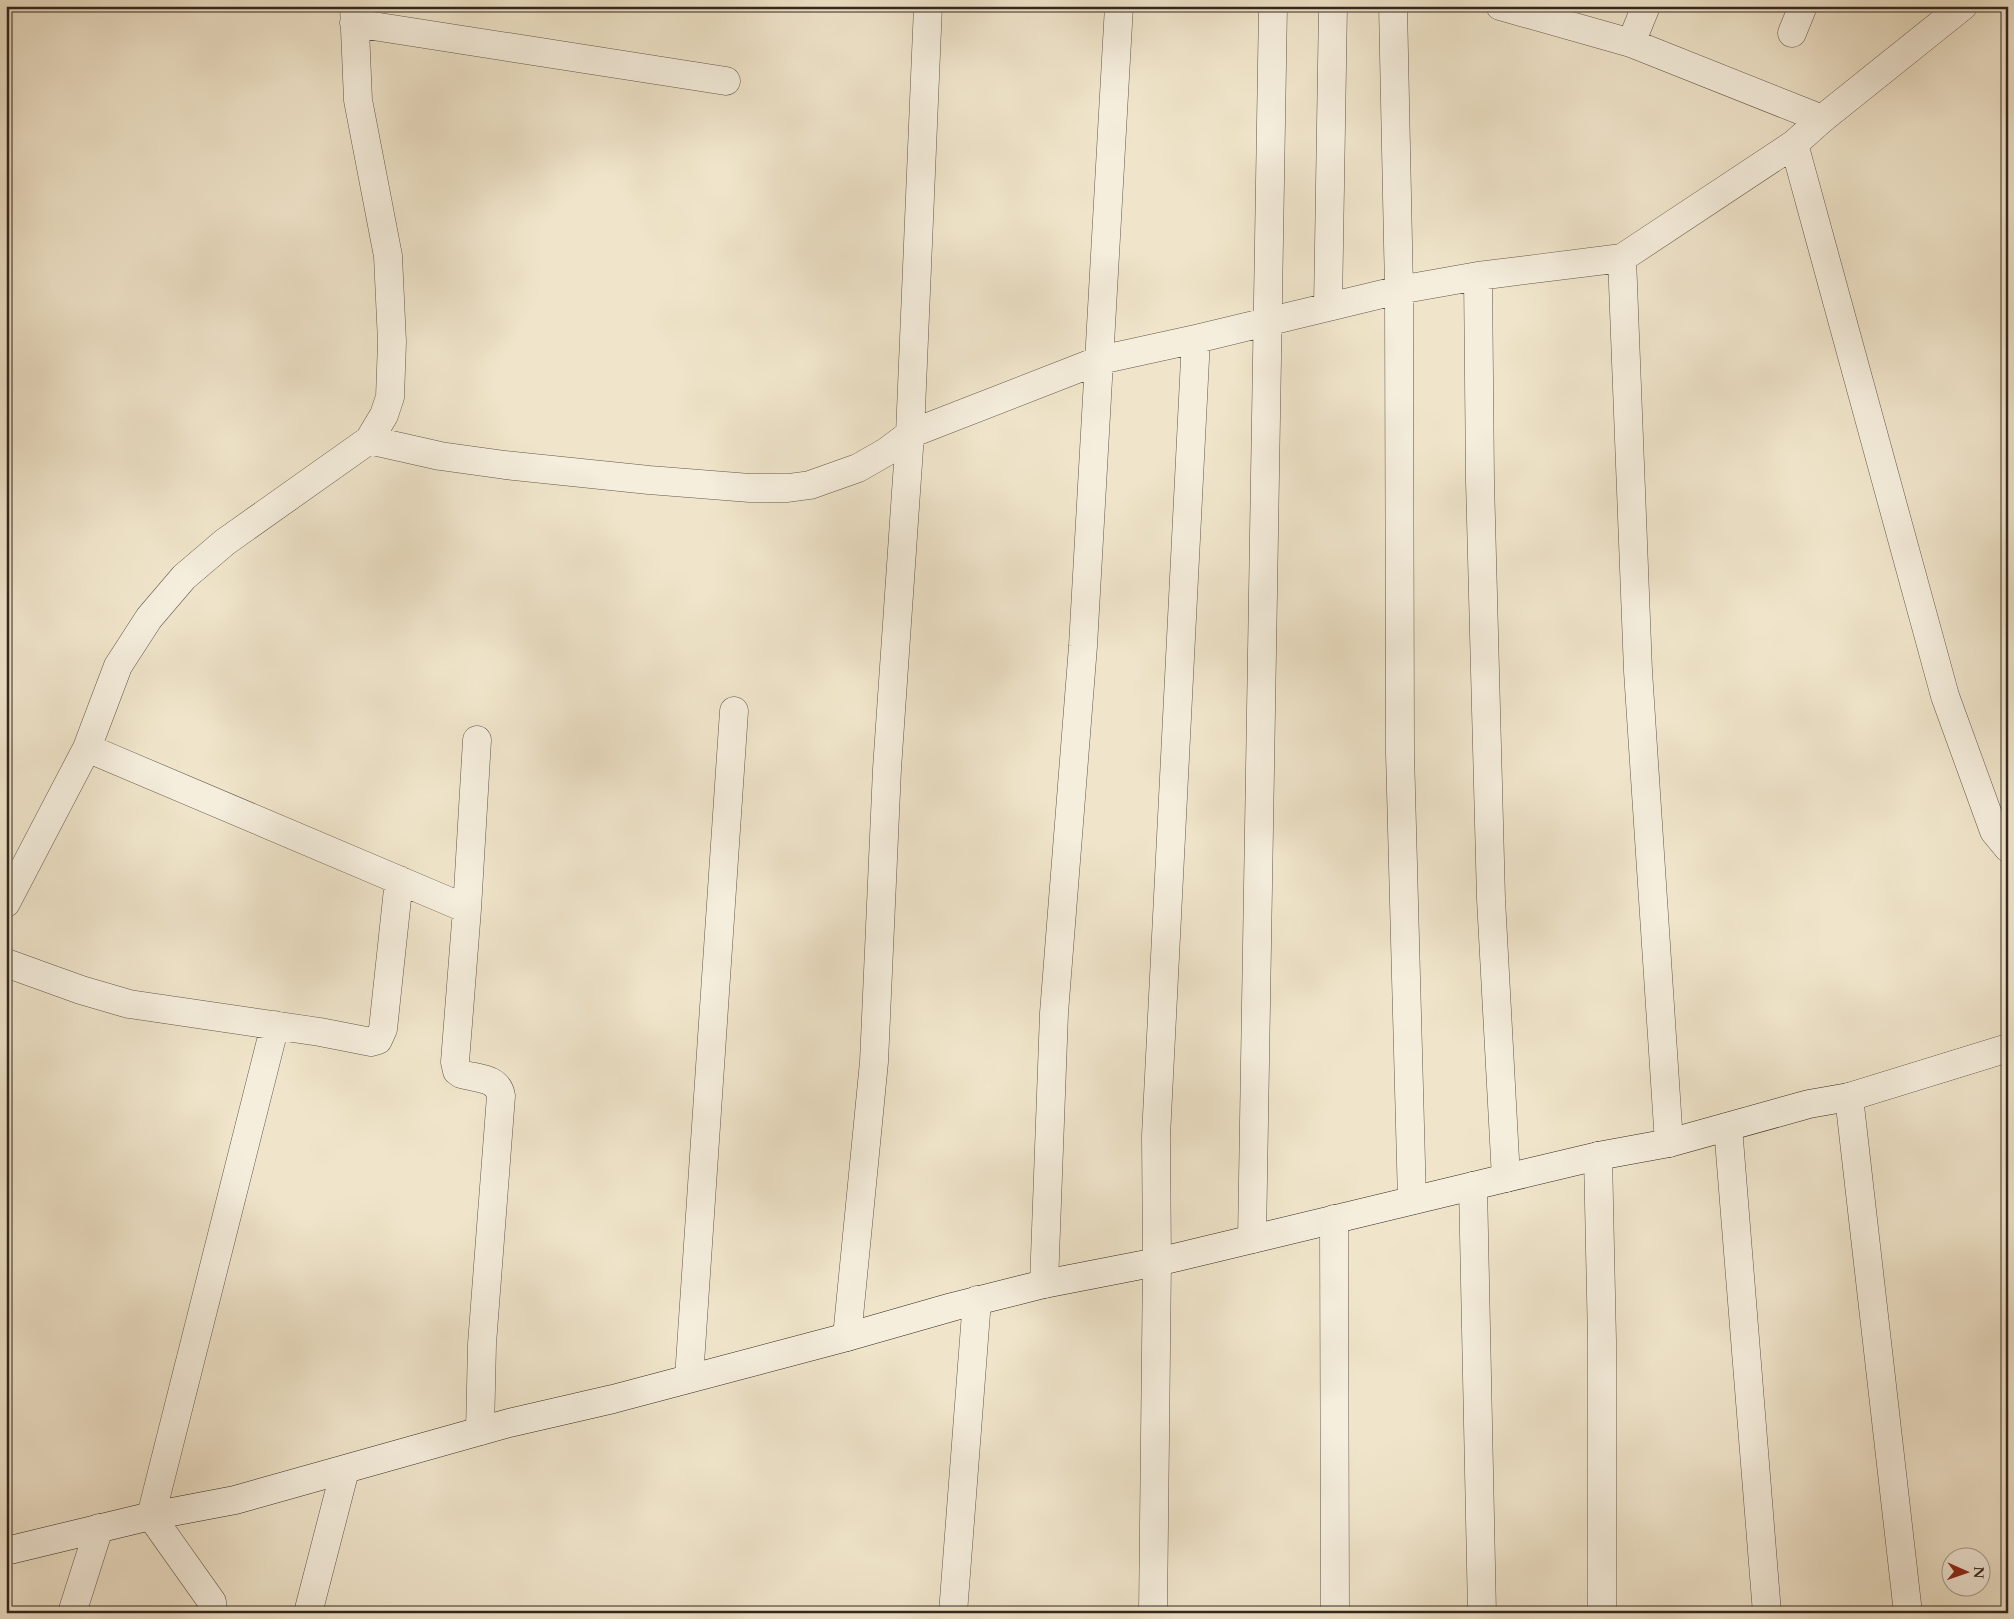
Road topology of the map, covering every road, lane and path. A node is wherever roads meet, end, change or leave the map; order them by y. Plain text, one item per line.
1 (928, 6) edge
2 (1119, 6) edge
3 (1273, 6) edge
4 (1333, 6) edge
5 (1393, 6) edge
6 (1500, 6) edge
7 (1646, 6) edge
8 (1803, 6) edge
9 (1963, 6) edge
10 (1538, 12) edge
11 (354, 15) edge
12 (1792, 33) dead end
13 (1631, 43) junction
14 (726, 81) dead end
15 (1822, 118) junction
16 (1794, 144) junction
17 (1622, 258) junction
18 (1478, 276) junction
19 (1399, 290) junction
20 (1328, 306) junction
21 (1268, 321) junction
22 (1196, 339) junction
23 (1100, 360) junction
24 (910, 434) junction
25 (369, 440) junction
26 (734, 711) dead end
27 (477, 740) dead end
28 (87, 748) junction
29 (2008, 848) edge
30 (399, 880) junction
31 (6, 904) edge
32 (467, 909) junction
33 (6, 962) edge
34 (275, 1025) junction
35 (2008, 1048) edge
36 (1849, 1097) junction
37 (1728, 1127) junction
38 (1669, 1143) junction
39 (1598, 1156) junction
40 (1506, 1178) junction
41 (1473, 1186) junction
42 (1412, 1200) junction
43 (1334, 1219) junction
44 (1252, 1240) junction
45 (1157, 1262) junction
46 (1044, 1284) junction
47 (977, 1300) junction
48 (846, 1337) junction
49 (690, 1378) junction
50 (480, 1431) junction
51 (345, 1470) junction
52 (151, 1516) junction
53 (99, 1528) junction
54 (6, 1551) edge
55 (72, 1613) edge
56 (214, 1613) edge
57 (308, 1613) edge
58 (953, 1613) edge
59 (1153, 1613) edge
60 (1335, 1613) edge
61 (1482, 1613) edge
62 (1602, 1613) edge
63 (1767, 1613) edge
64 (1908, 1613) edge

1 - 24 street
2 - 23 street
3 - 21 street
4 - 20 street
5 - 19 street
6 - 10 street
7 - 13 street
8 - 12 street
9 - 15 street
10 - 13 street
11 - 14 street
11 - 25 street
13 - 15 street
15 - 16 street
16 - 17 street
16 - 29 street
17 - 18 street
17 - 38 street
18 - 19 street
18 - 40 street
19 - 20 street
19 - 42 street
20 - 21 street
21 - 22 street
21 - 44 street
22 - 23 street
22 - 45 street
23 - 24 street
23 - 46 street
24 - 25 street
24 - 48 street
25 - 28 street
26 - 49 street
27 - 32 street
28 - 30 street
28 - 31 street
30 - 32 street
30 - 34 street
32 - 50 street
33 - 34 street
34 - 52 street
35 - 36 street
36 - 37 street
36 - 64 street
37 - 38 street
37 - 63 street
38 - 39 street
39 - 40 street
39 - 62 street
40 - 41 street
41 - 42 street
41 - 61 street
42 - 43 street
43 - 44 street
43 - 60 street
44 - 45 street
45 - 46 street
45 - 59 street
46 - 47 street
47 - 48 street
47 - 58 street
48 - 49 street
49 - 50 street
50 - 51 street
51 - 52 street
51 - 57 street
52 - 53 street
52 - 56 street
53 - 54 street
53 - 55 street

